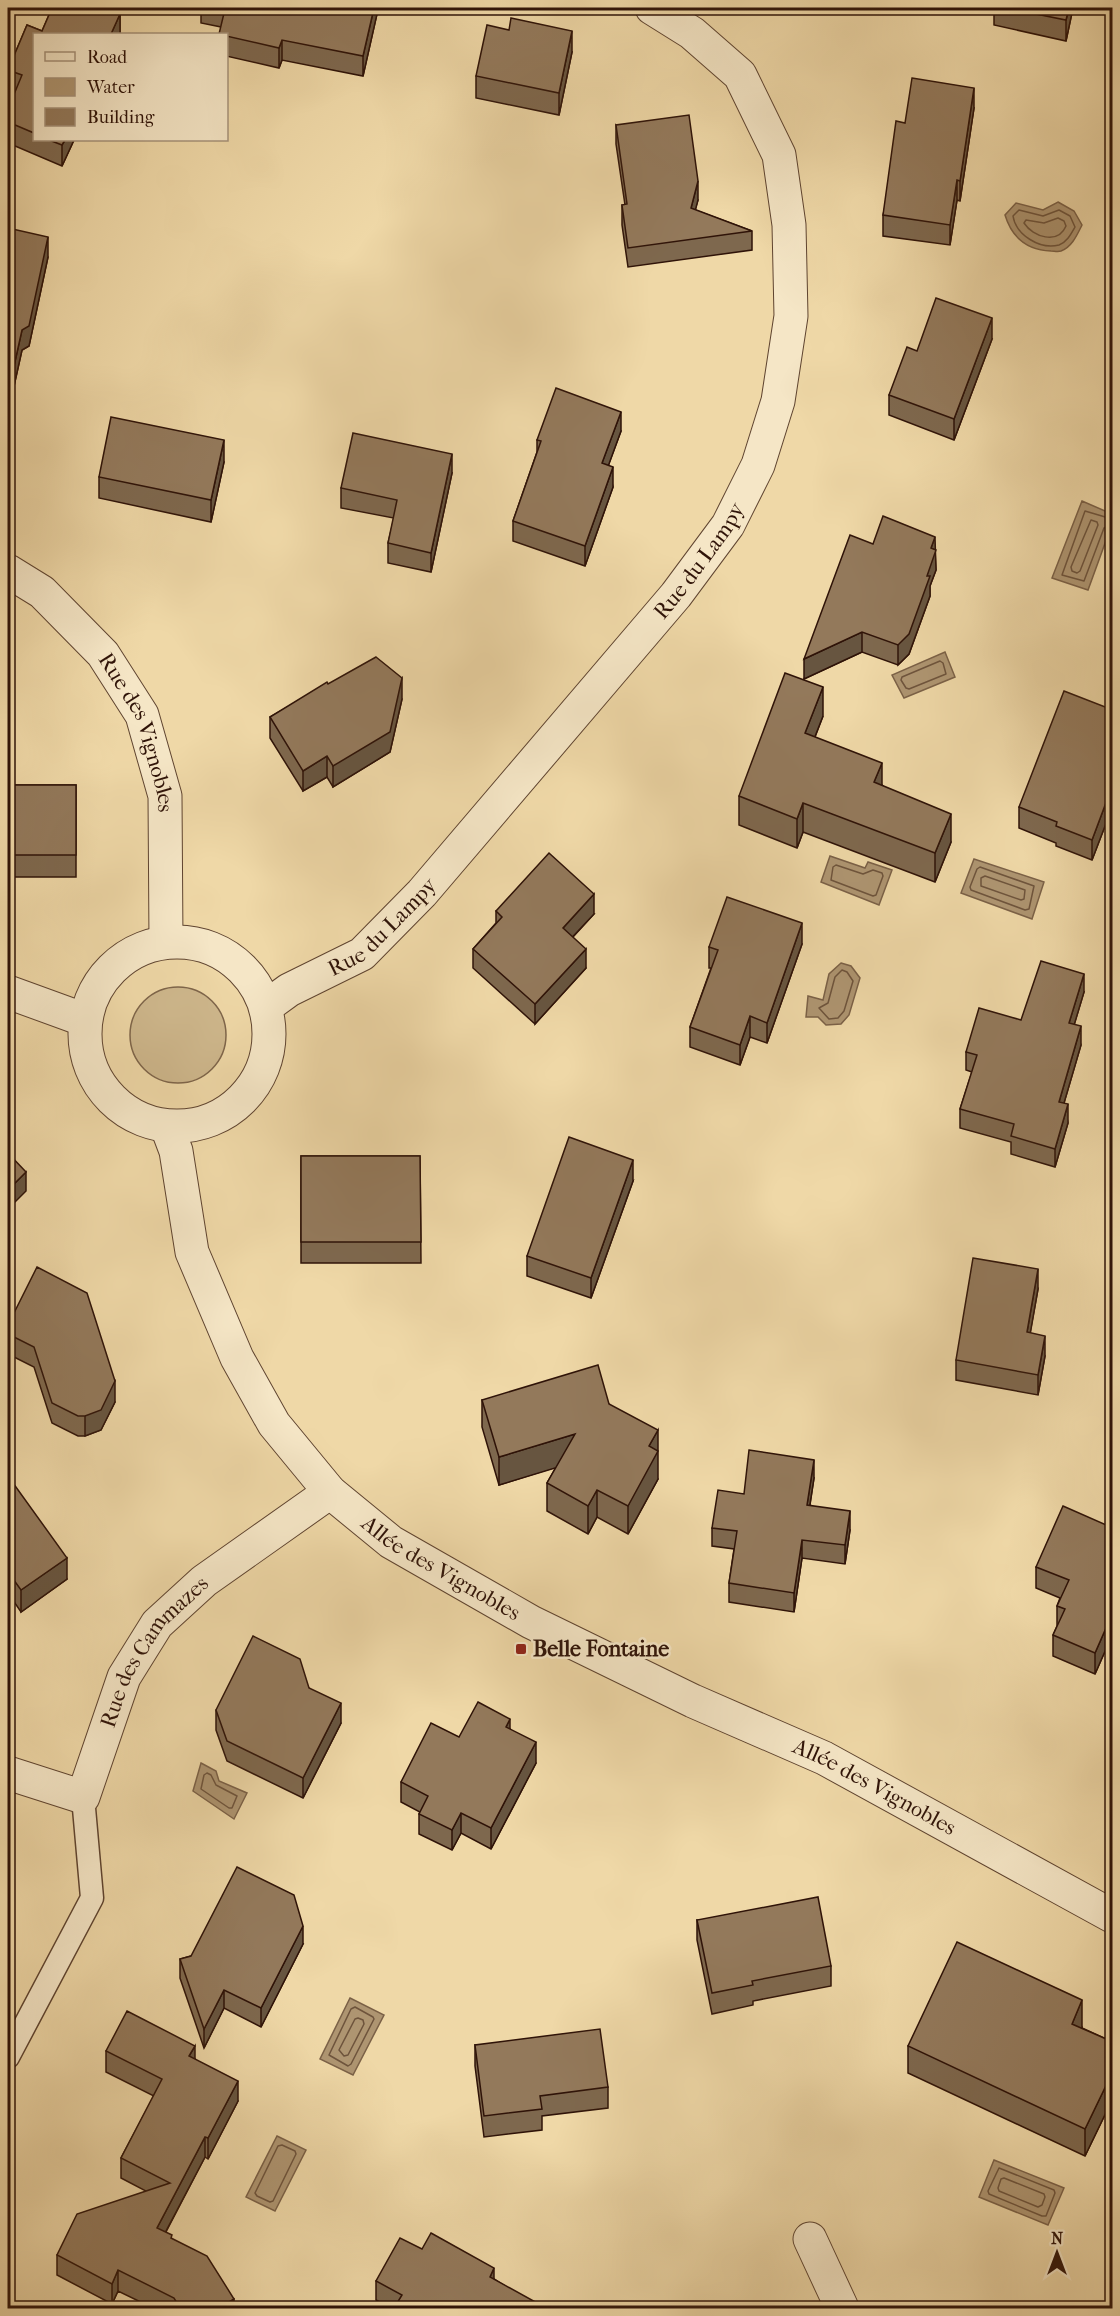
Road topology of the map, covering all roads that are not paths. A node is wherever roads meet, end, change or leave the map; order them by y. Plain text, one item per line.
1 (652, 8) edge
2 (8, 571) edge
3 (165, 942) junction
4 (8, 992) edge
5 (267, 1006) junction
6 (84, 1020) junction
7 (167, 1127) junction
8 (330, 1492) junction
9 (8, 1773) edge
10 (83, 1797) junction
11 (1113, 1916) edge
12 (8, 2057) edge
13 (810, 2239) dead end
14 (842, 2308) edge

1 - 5 street, Rue du Lampy
2 - 3 street, Rue des Vignobles
3 - 5 street
3 - 6 street
4 - 6 street
5 - 7 street
6 - 7 street
7 - 8 street, Allée des Vignobles
8 - 10 street, Rue des Cammazes
8 - 11 street, Allée des Vignobles
9 - 10 street
10 - 12 lane
13 - 14 street

